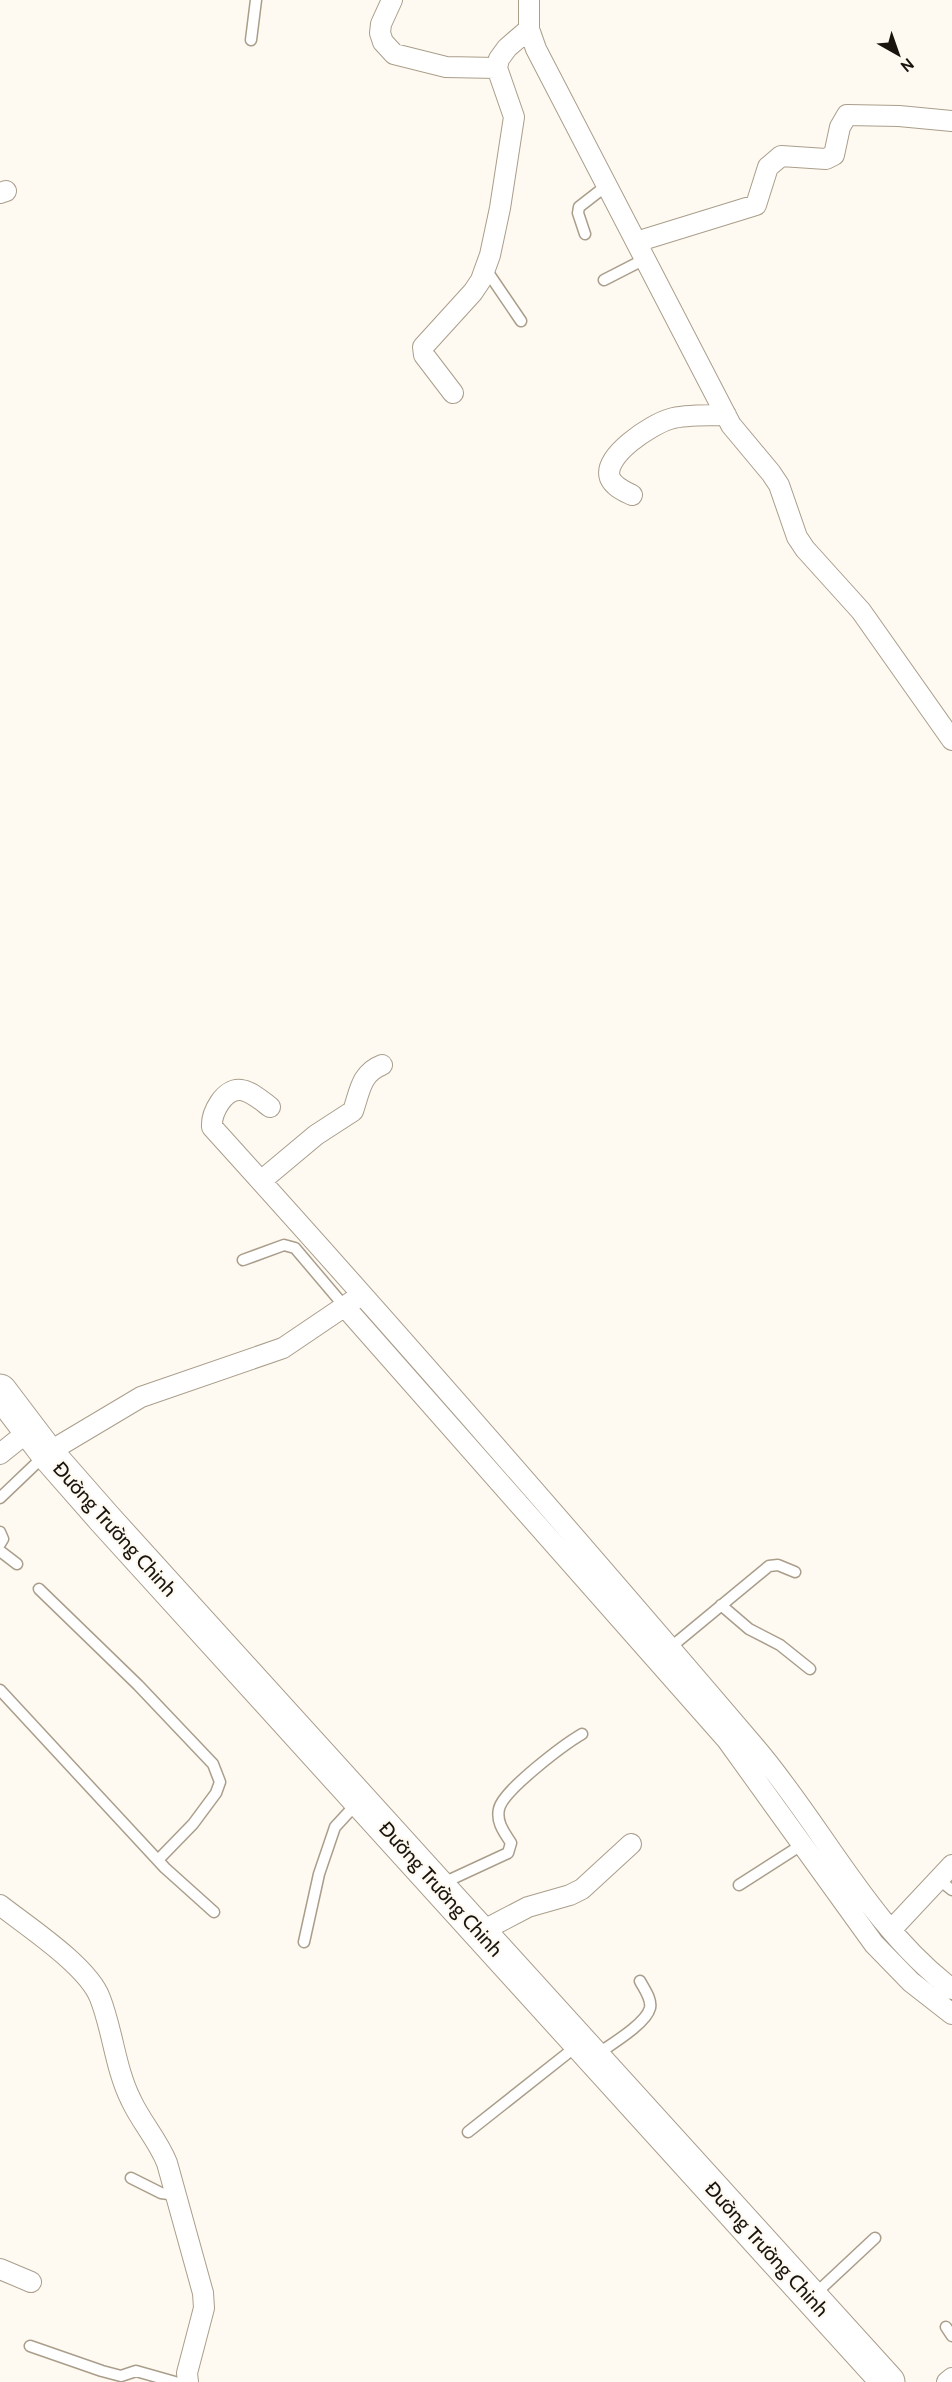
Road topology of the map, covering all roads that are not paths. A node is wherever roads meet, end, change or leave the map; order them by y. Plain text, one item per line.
1 (256, 0) edge
2 (392, 0) edge
3 (530, 0) edge
4 (529, 29) junction
5 (251, 40) dead end
6 (496, 68) junction
7 (952, 121) edge
8 (606, 186) junction
9 (585, 234) dead end
10 (641, 250) junction
11 (485, 268) junction
12 (604, 280) dead end
13 (521, 321) dead end
14 (453, 393) dead end
15 (726, 415) junction
16 (632, 495) dead end
17 (952, 740) edge
18 (382, 1065) dead end
19 (270, 1107) dead end
20 (261, 1181) junction
21 (243, 1260) dead end
22 (353, 1300) junction
23 (0, 1391) edge
24 (39, 1442) junction
25 (0, 1454) edge
26 (0, 1498) edge
27 (0, 1532) edge
28 (567, 1541) junction
29 (0, 1544) edge
30 (0, 1551) edge
31 (17, 1564) dead end
32 (795, 1572) dead end
33 (39, 1589) dead end
34 (721, 1605) junction
35 (671, 1647) junction
36 (810, 1669) dead end
37 (0, 1690) edge
38 (582, 1734) dead end
39 (360, 1799) junction
40 (631, 1844) dead end
41 (803, 1845) junction
42 (159, 1860) junction
43 (952, 1865) edge
44 (739, 1885) dead end
45 (945, 1885) edge
46 (438, 1886) junction
47 (0, 1905) edge
48 (214, 1912) dead end
49 (892, 1929) junction
50 (480, 1932) junction
51 (304, 1942) dead end
52 (640, 1981) dead end
53 (952, 1989) edge
54 (952, 2014) edge
55 (587, 2050) junction
56 (468, 2132) dead end
57 (131, 2178) dead end
58 (176, 2195) junction
59 (874, 2238) dead end
60 (0, 2269) edge
61 (31, 2282) dead end
62 (811, 2298) junction
63 (30, 2346) dead end
64 (952, 2378) edge
65 (175, 2382) edge
66 (188, 2382) edge
67 (888, 2382) edge
68 (947, 2382) edge

1 - 5 lane
2 - 6 street
3 - 4 street
4 - 6 street
4 - 8 street
6 - 11 street
7 - 10 street
8 - 9 lane
8 - 10 street
10 - 12 lane
10 - 15 street
11 - 13 lane
11 - 14 street
15 - 16 street
15 - 17 street
18 - 20 street
19 - 20 street
20 - 22 street
21 - 22 lane
22 - 24 street
22 - 28 street
23 - 24 highway, Đường Trường Chinh
24 - 25 street
24 - 26 lane
24 - 39 highway, Đường Trường Chinh
27 - 29 lane
28 - 35 street
28 - 41 street
30 - 31 lane
32 - 34 lane
33 - 42 lane
34 - 35 lane
34 - 36 lane
35 - 49 street
37 - 42 lane
38 - 46 lane
39 - 46 highway, Đường Trường Chinh
39 - 51 lane
40 - 50 street
41 - 44 lane
41 - 54 street
42 - 48 lane
43 - 45 street
45 - 49 street
46 - 50 highway, Đường Trường Chinh
47 - 58 street
49 - 53 street
50 - 55 highway, Đường Trường Chinh
52 - 55 lane
55 - 56 lane
55 - 62 highway, Đường Trường Chinh
57 - 58 lane
58 - 66 street
59 - 62 lane
60 - 61 street
62 - 67 highway, Đường Trường Chinh
63 - 65 lane
64 - 68 street

